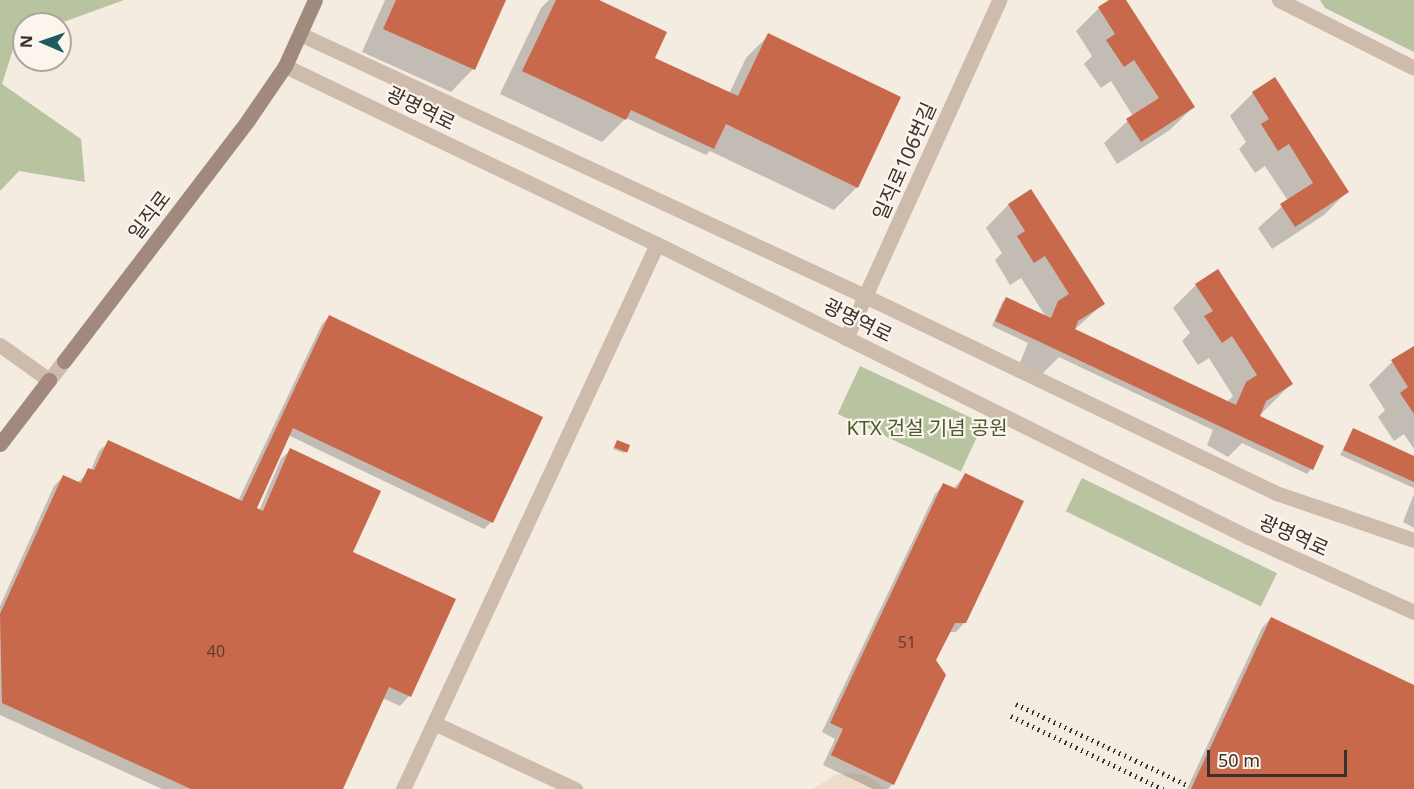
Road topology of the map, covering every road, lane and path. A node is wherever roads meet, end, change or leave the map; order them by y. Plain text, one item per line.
1 (315, 0) edge
2 (999, 0) edge
3 (1279, 0) edge
4 (300, 34) junction
5 (285, 66) junction
6 (1414, 68) edge
7 (657, 244) junction
8 (867, 297) junction
9 (846, 338) junction
10 (0, 345) edge
11 (64, 361) joint
12 (49, 380) junction
13 (0, 444) edge
14 (1414, 540) edge
15 (1414, 612) edge
16 (434, 723) junction
17 (403, 789) edge
18 (575, 789) edge

1 - 4 main road, 일직로
2 - 8 street, 일직로106번길
3 - 6 street
4 - 5 main road, 일직로
4 - 8 street, 광명역로
5 - 7 street, 광명역로
5 - 11 main road, 일직로
7 - 9 street, 광명역로
7 - 16 street
8 - 9 street, 일직로106번길
8 - 14 street, 광명역로
9 - 15 street, 광명역로
10 - 12 street
11 - 12 street, 일직로
12 - 13 main road, 일직로
16 - 17 street
16 - 18 street

